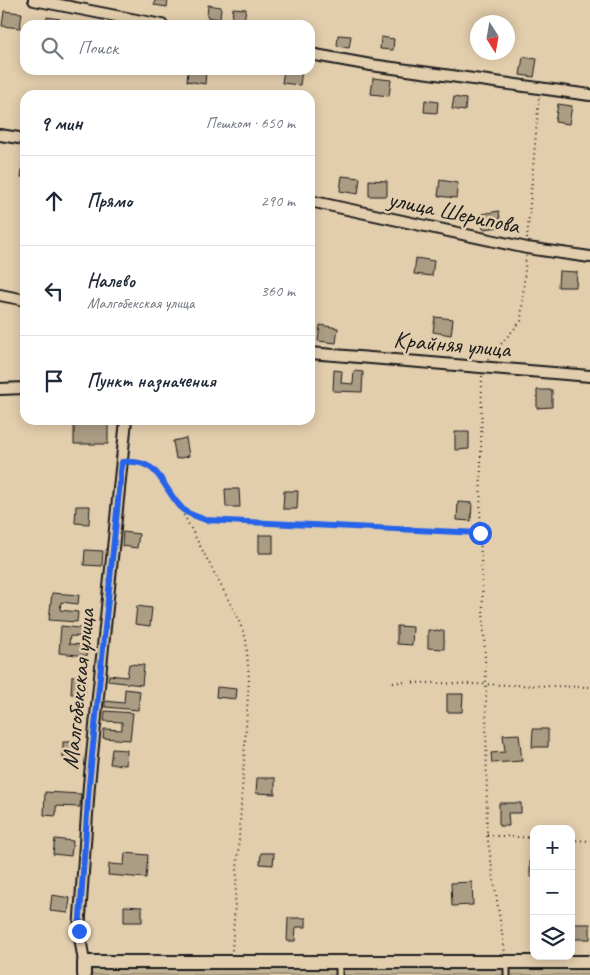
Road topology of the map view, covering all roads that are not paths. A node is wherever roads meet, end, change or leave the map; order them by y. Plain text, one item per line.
1 (34, 0) edge
2 (136, 20) edge
3 (315, 55) edge
4 (590, 95) edge
5 (0, 134) edge
6 (20, 138) edge
7 (315, 202) edge
8 (590, 257) edge
9 (0, 295) edge
10 (20, 299) edge
11 (315, 353) edge
12 (590, 376) edge
13 (20, 388) edge
14 (0, 389) edge
15 (126, 425) edge
16 (84, 962) junction
17 (590, 962) edge
18 (339, 969) edge
19 (507, 969) edge
20 (84, 975) edge

1 - 2 street
3 - 4 street
5 - 6 street
7 - 8 street, улица Шерипова
9 - 10 street
11 - 12 street, Крайняя улица
13 - 14 street
15 - 16 street, Малгобекская улица
16 - 18 street
16 - 20 street
17 - 19 street
18 - 19 street

